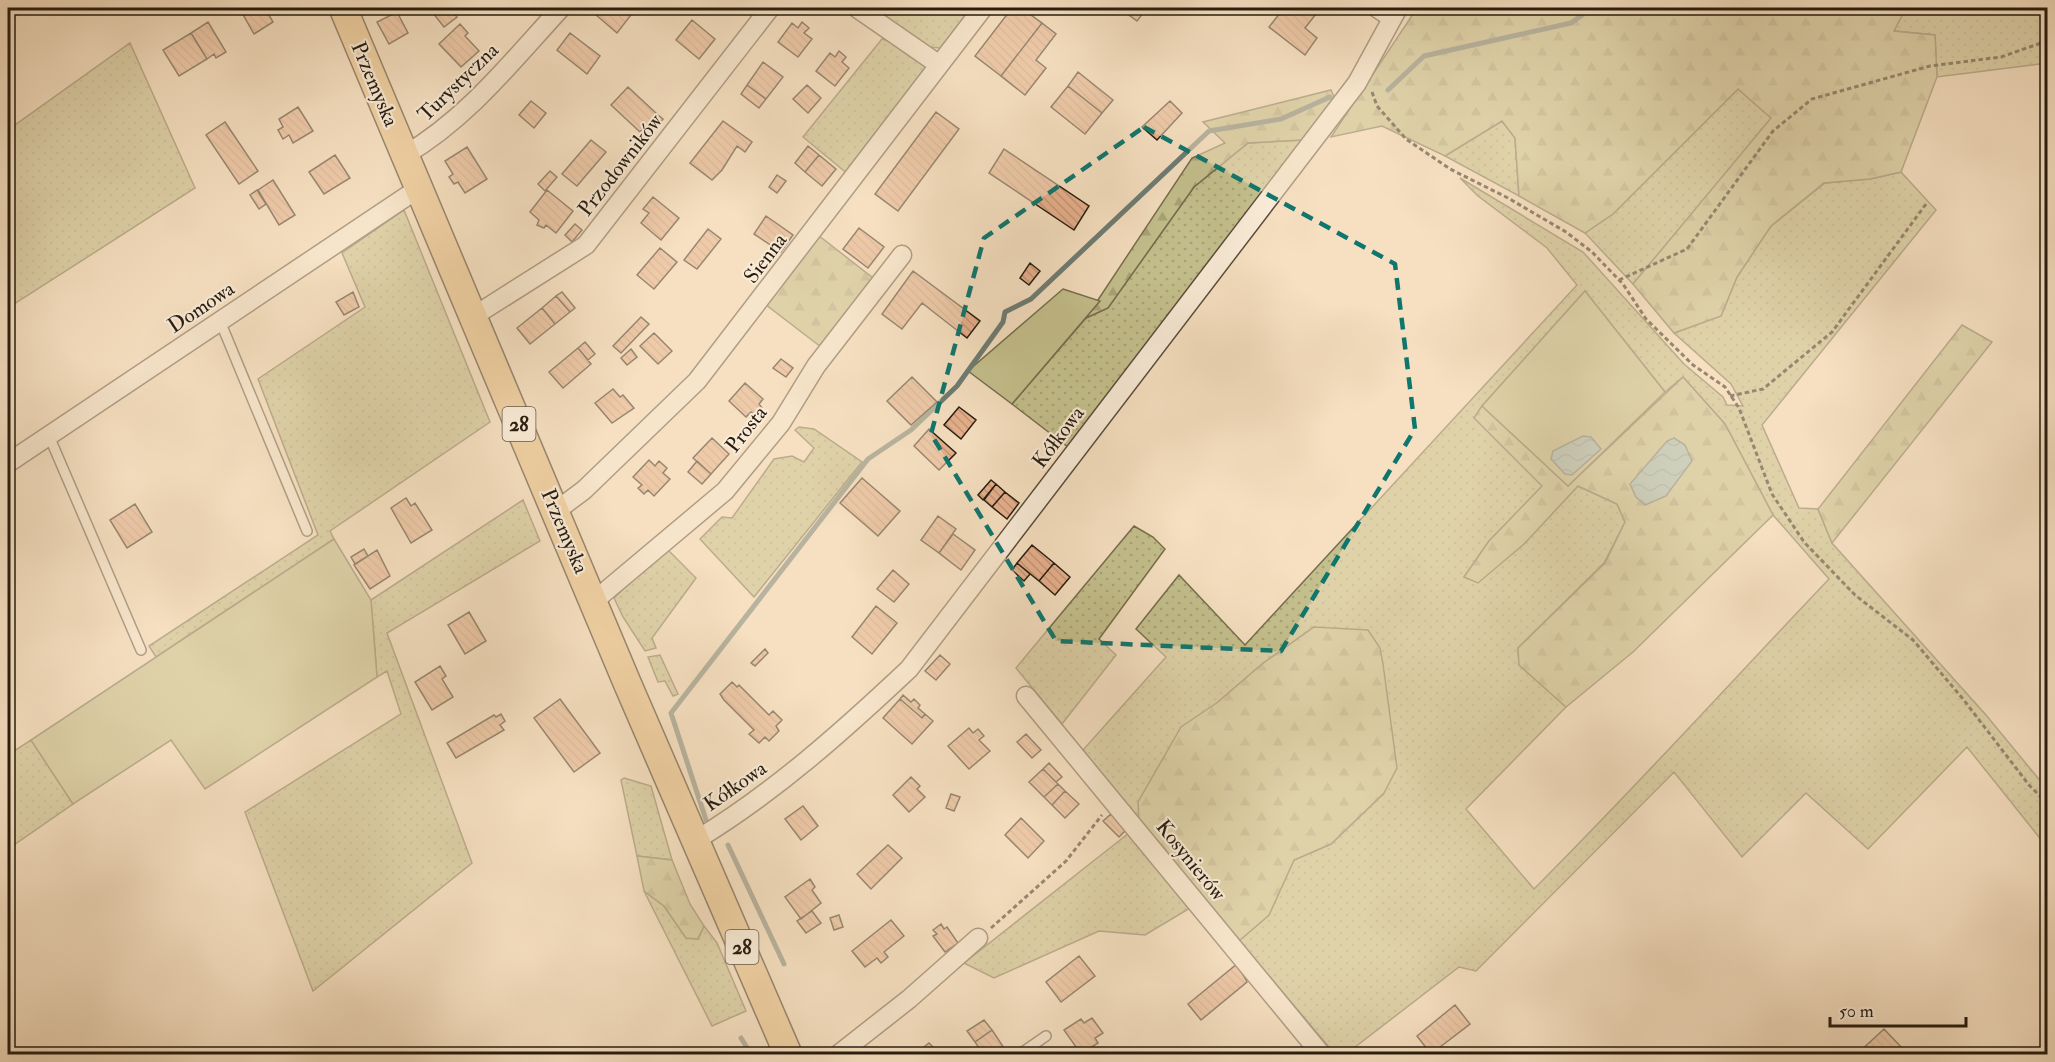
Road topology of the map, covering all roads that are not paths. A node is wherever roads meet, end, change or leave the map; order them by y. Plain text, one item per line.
1 (343, 8) edge
2 (561, 8) edge
3 (770, 8) edge
4 (857, 8) edge
5 (983, 8) edge
6 (1389, 11) edge
7 (938, 64) junction
8 (405, 155) junction
9 (419, 188) junction
10 (902, 255) dead end
11 (474, 316) junction
12 (220, 321) junction
13 (49, 436) junction
14 (8, 464) edge
15 (556, 511) junction
16 (307, 531) dead end
17 (594, 601) junction
18 (141, 650) dead end
19 (1026, 696) dead end
20 (696, 840) junction
21 (978, 938) road end
22 (1046, 1036) dead end
23 (788, 1054) edge
24 (839, 1054) edge
25 (1020, 1054) edge
26 (1321, 1054) edge

1 - 8 main road, Przemyska / 28
2 - 8 street, Turystyczna
3 - 11 street, Przodowników
4 - 7 street
5 - 7 street, Sienna
6 - 20 street, Kółkowa
7 - 15 street, Sienna
8 - 9 main road, Przemyska / 28
9 - 11 main road, Przemyska / 28
9 - 12 street, Domowa
10 - 17 street, Prosta
11 - 15 main road, Przemyska / 28
12 - 13 street, Domowa
12 - 16 lane
13 - 14 street, Domowa
13 - 18 lane
15 - 17 main road, Przemyska / 28
17 - 20 main road, Przemyska / 28
19 - 26 street, Kosynierów
20 - 23 main road, Przemyska / 28
21 - 24 street
22 - 25 lane

